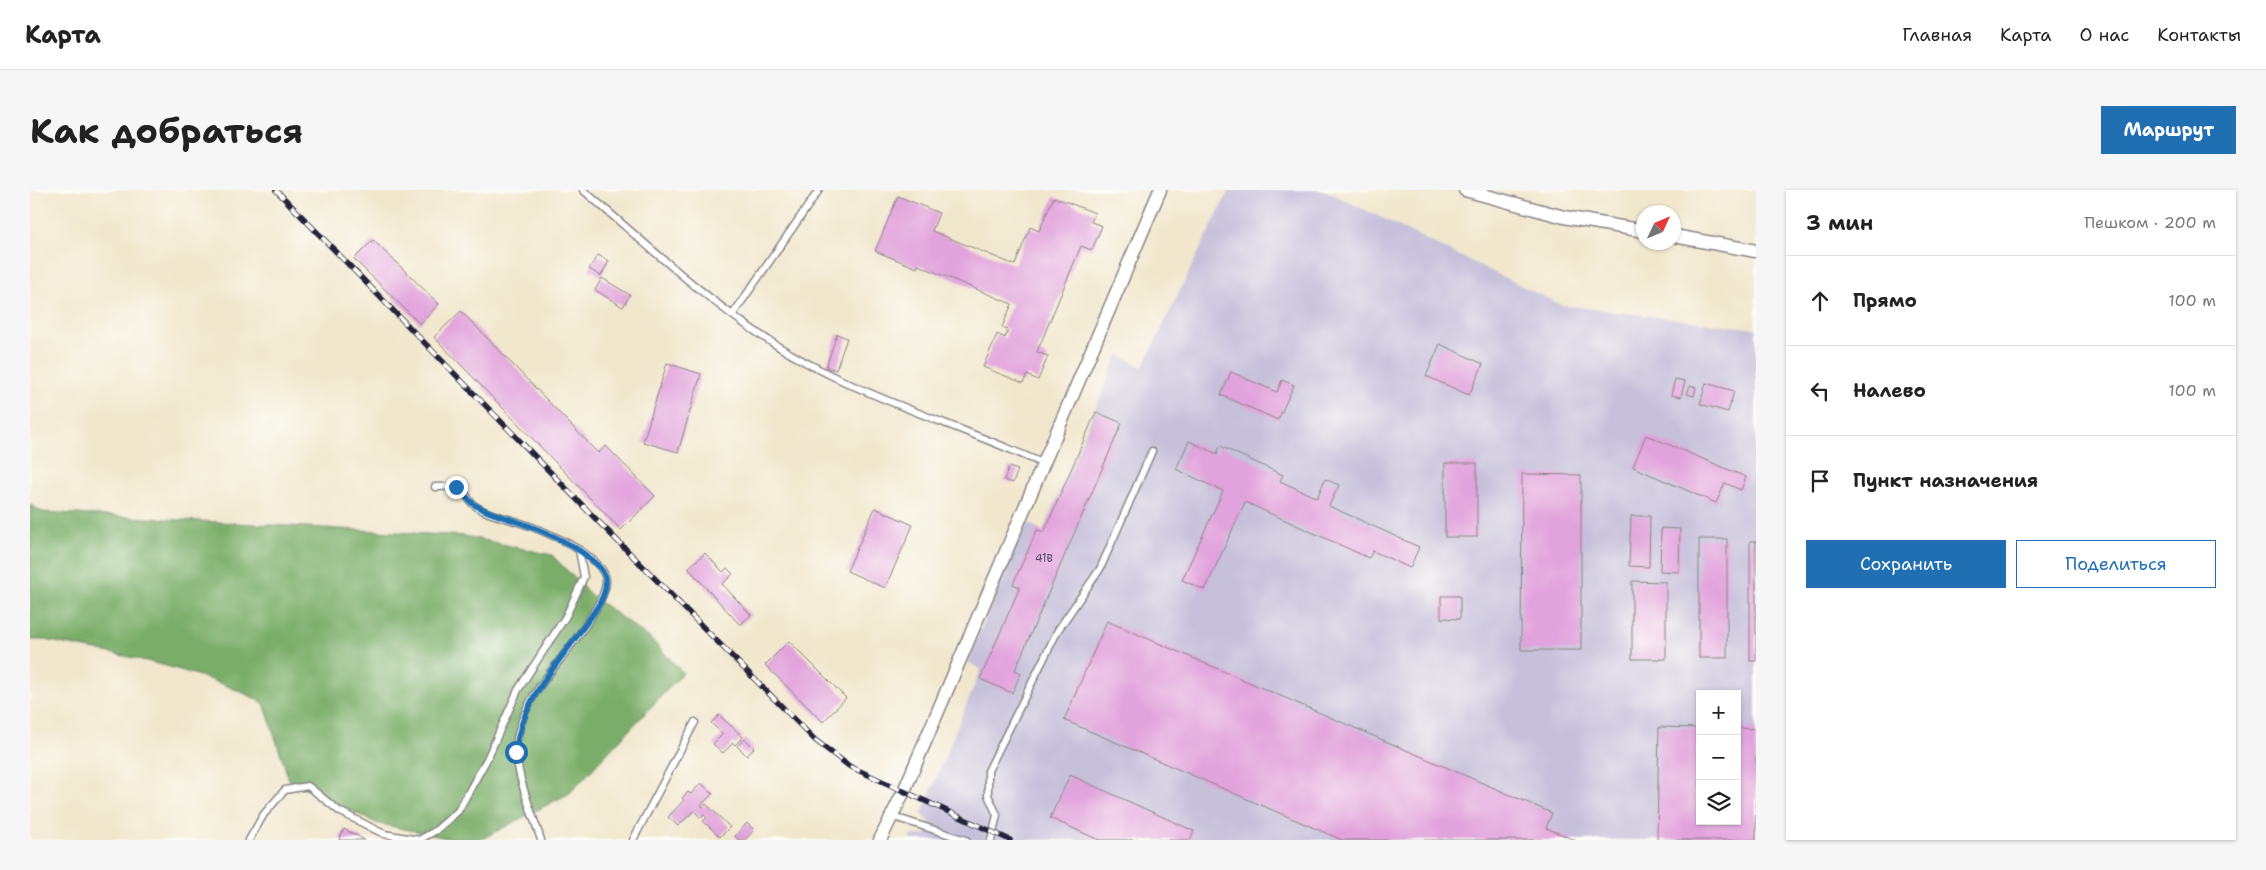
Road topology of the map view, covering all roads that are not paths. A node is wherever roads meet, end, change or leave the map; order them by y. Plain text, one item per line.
1 (583, 190) edge
2 (819, 190) edge
3 (1160, 190) edge
4 (1465, 190) edge
5 (1636, 230) edge
6 (1681, 237) edge
7 (1756, 251) edge
8 (733, 314) junction
9 (1152, 451) dead end
10 (1045, 464) junction
11 (436, 487) dead end
12 (579, 550) junction
13 (695, 722) dead end
14 (891, 816) junction
15 (249, 840) edge
16 (541, 840) edge
17 (632, 840) edge
18 (880, 840) edge
19 (966, 840) edge
20 (991, 840) edge

1 - 8 lane
2 - 8 lane
3 - 10 street
4 - 5 street
6 - 7 street
8 - 10 lane
9 - 20 lane
10 - 14 street
11 - 12 lane
12 - 15 lane
12 - 16 lane
13 - 17 lane
14 - 18 street
14 - 19 lane

